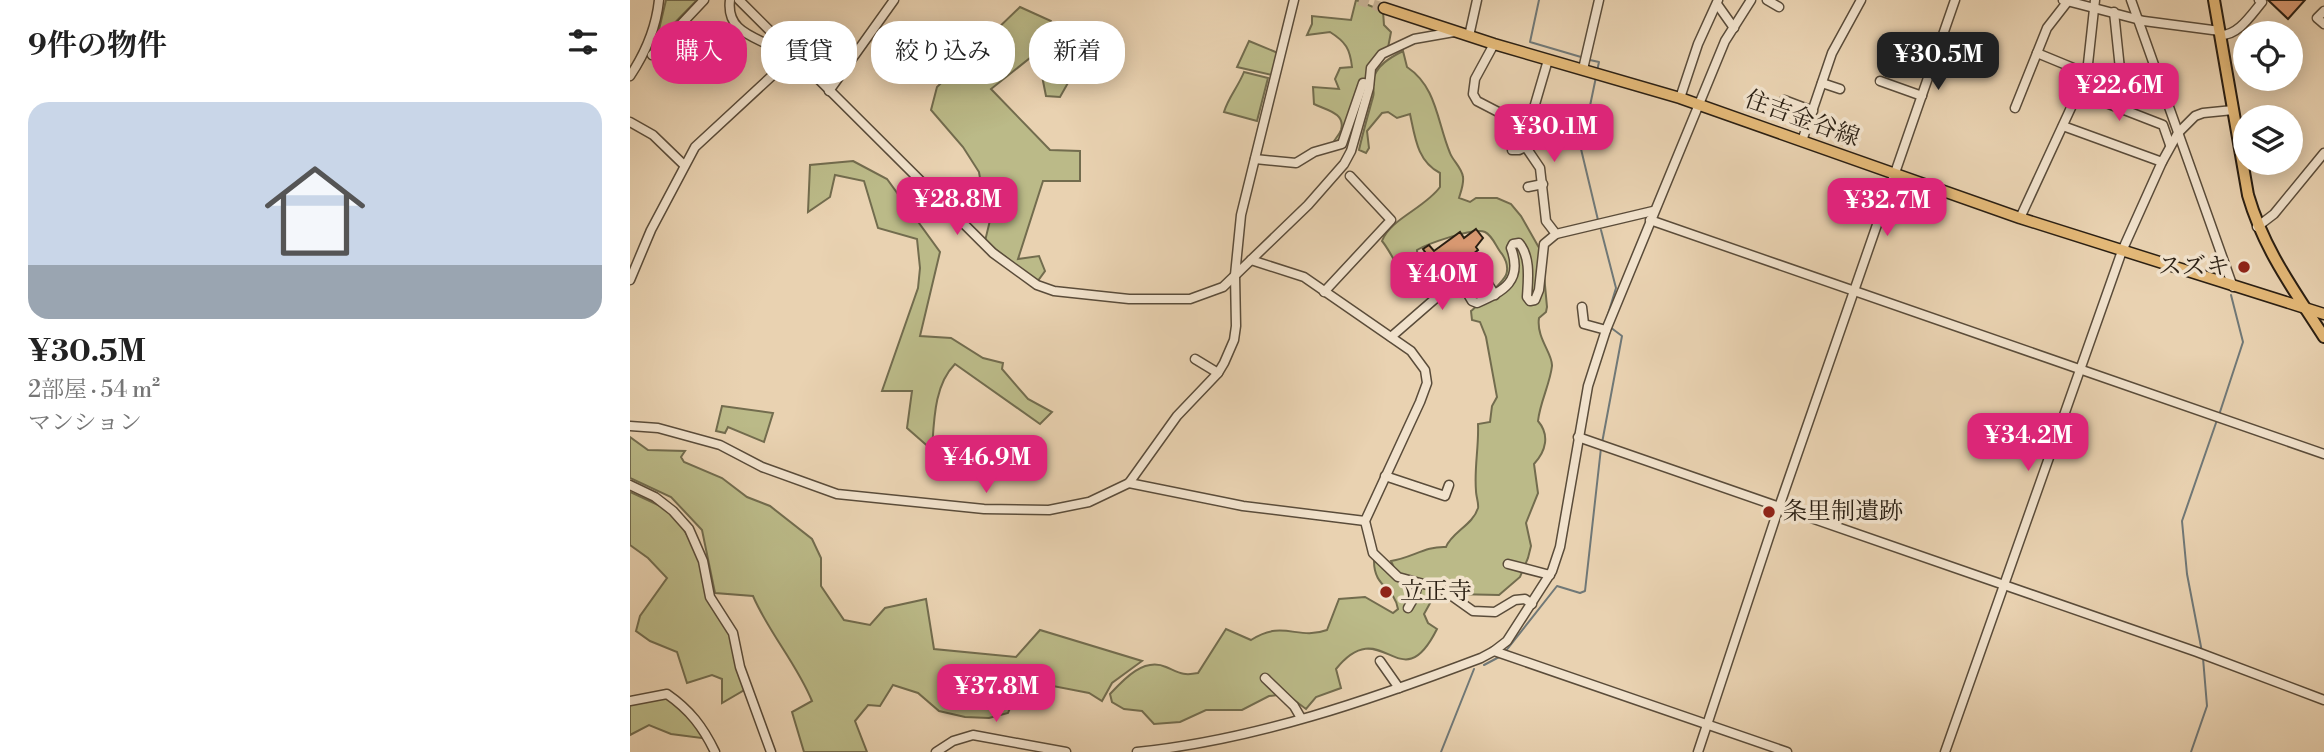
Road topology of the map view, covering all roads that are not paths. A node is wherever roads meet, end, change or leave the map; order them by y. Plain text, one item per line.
1 (659, 0) edge
2 (704, 0) edge
3 (730, 0) edge
4 (739, 0) edge
5 (894, 0) edge
6 (1294, 0) edge
7 (1478, 0) edge
8 (1599, 0) edge
9 (1751, 0) edge
10 (1767, 0) edge
11 (1861, 0) edge
12 (1955, 0) edge
13 (2131, 0) edge
14 (2214, 0) edge
15 (2259, 0) edge
16 (2066, 1) edge
17 (1718, 2) edge
18 (2095, 3) edge
19 (1779, 7) dead end
20 (1384, 8) tunnel mouth
21 (2324, 11) edge
22 (2114, 12) junction
23 (2137, 18) junction
24 (684, 21) edge
25 (2324, 24) edge
26 (1734, 28) junction
27 (1457, 32) junction
28 (2220, 33) junction
29 (1469, 36) junction
30 (1494, 44) junction
31 (2037, 53) junction
32 (1548, 60) junction
33 (1590, 67) junction
34 (2087, 73) junction
35 (630, 76) edge
36 (1880, 81) dead end
37 (1822, 83) junction
38 (1369, 85) junction
39 (1840, 89) dead end
40 (830, 91) junction
41 (2078, 92) junction
42 (1922, 96) junction
43 (1680, 98) junction
44 (1784, 100) dead end
45 (1699, 104) junction
46 (2015, 108) dead end
47 (2233, 110) joint
48 (1812, 111) junction
49 (630, 122) edge
50 (2063, 126) junction
51 (2178, 133) junction
52 (1802, 142) junction
53 (1525, 144) junction
54 (2170, 145) junction
55 (1512, 150) dead end
56 (2324, 153) edge
57 (1255, 159) junction
58 (2162, 162) junction
59 (684, 165) junction
60 (1894, 175) junction
61 (2244, 175) edge
62 (1350, 176) dead end
63 (1543, 184) junction
64 (1528, 187) dead end
65 (1653, 211) junction
66 (2020, 218) junction
67 (1650, 220) junction
68 (2257, 227) junction
69 (1556, 234) junction
70 (2122, 251) junction
71 (1251, 260) junction
72 (1478, 268) dead end
73 (1236, 275) junction
74 (630, 281) edge
75 (1460, 281) junction
76 (1488, 284) dead end
77 (2233, 287) junction
78 (1324, 292) junction
79 (1854, 292) junction
80 (1495, 295) junction
81 (1582, 307) dead end
82 (2306, 309) junction
83 (2324, 314) edge
84 (1607, 327) junction
85 (1391, 337) junction
86 (2324, 337) edge
87 (1195, 359) dead end
88 (2080, 371) junction
89 (1218, 373) junction
90 (630, 426) edge
91 (1578, 437) junction
92 (2324, 454) edge
93 (1385, 476) junction
94 (1129, 483) junction
95 (630, 485) edge
96 (1449, 485) dead end
97 (1779, 507) junction
98 (1365, 521) junction
99 (1507, 564) dead end
100 (1550, 575) junction
101 (1418, 583) junction
102 (2003, 585) junction
103 (1532, 604) junction
104 (1408, 608) dead end
105 (1499, 653) junction
106 (1380, 661) dead end
107 (1265, 678) dead end
108 (1399, 688) junction
109 (2324, 700) edge
110 (630, 701) edge
111 (1301, 718) junction
112 (1708, 723) junction
113 (1206, 748) edge
114 (715, 752) edge
115 (771, 752) edge
116 (936, 752) edge
117 (1066, 752) edge
118 (1137, 752) edge
119 (1698, 752) edge
120 (1787, 752) edge
121 (1945, 752) edge

1 - 35 street
2 - 24 street
3 - 59 street
4 - 40 street
5 - 40 street
6 - 57 street
7 - 29 street
8 - 33 street
9 - 26 street
10 - 19 street
11 - 37 street
12 - 42 street
13 - 23 street
14 - 28 highway
15 - 28 street
16 - 18 street
16 - 31 street
17 - 26 street
17 - 43 street
18 - 22 street
18 - 34 street
20 - 27 main road, 住吉金谷線
21 - 25 street
22 - 23 street
22 - 34 street
23 - 28 street
23 - 51 street
26 - 45 street
27 - 29 main road, 住吉金谷線
27 - 38 street
28 - 47 highway
29 - 30 main road, 住吉金谷線
30 - 32 main road, 住吉金谷線
30 - 53 street
31 - 34 street
31 - 46 street
32 - 33 main road, 住吉金谷線
32 - 53 street
33 - 43 main road, 住吉金谷線
34 - 41 street
36 - 42 street
37 - 39 street
37 - 48 street
38 - 57 street
38 - 71 street
40 - 73 street
41 - 50 street
41 - 54 street
42 - 60 street
43 - 45 main road, 住吉金谷線
44 - 48 street
45 - 52 main road, 住吉金谷線
45 - 65 street
47 - 51 street
48 - 52 street
49 - 59 street
50 - 58 street
50 - 66 street
51 - 54 street
51 - 77 street
52 - 60 main road, 住吉金谷線
53 - 55 street
53 - 63 street
54 - 58 street
56 - 68 street
57 - 73 street
58 - 70 street
59 - 74 street
60 - 66 main road, 住吉金谷線
60 - 79 street
61 - 68 highway
62 - 78 street
63 - 64 street
63 - 69 street
65 - 67 street
65 - 69 street
66 - 70 main road, 住吉金谷線
67 - 79 street
67 - 84 street
68 - 82 highway
69 - 80 street
70 - 77 main road, 住吉金谷線
70 - 88 street
71 - 73 street
71 - 78 street
72 - 75 street
73 - 89 street
75 - 80 street
75 - 85 street
76 - 80 street
77 - 82 main road, 住吉金谷線
78 - 85 street
79 - 88 street
79 - 97 street
81 - 84 street
82 - 83 main road, 住吉金谷線
82 - 86 highway
84 - 91 street
85 - 93 street
87 - 89 street
88 - 92 street
88 - 102 street
89 - 94 street
90 - 94 street
91 - 97 street
91 - 100 street
93 - 96 street
93 - 98 street
94 - 98 street
95 - 115 street
97 - 102 street
97 - 112 street
98 - 101 street
99 - 100 street
100 - 103 street
101 - 103 street
101 - 104 street
102 - 109 street
102 - 121 street
103 - 105 street
105 - 108 street
105 - 112 street
106 - 108 street
107 - 111 street
108 - 111 street
110 - 114 street
111 - 113 street
112 - 119 street
112 - 120 street
113 - 118 street
116 - 117 street

